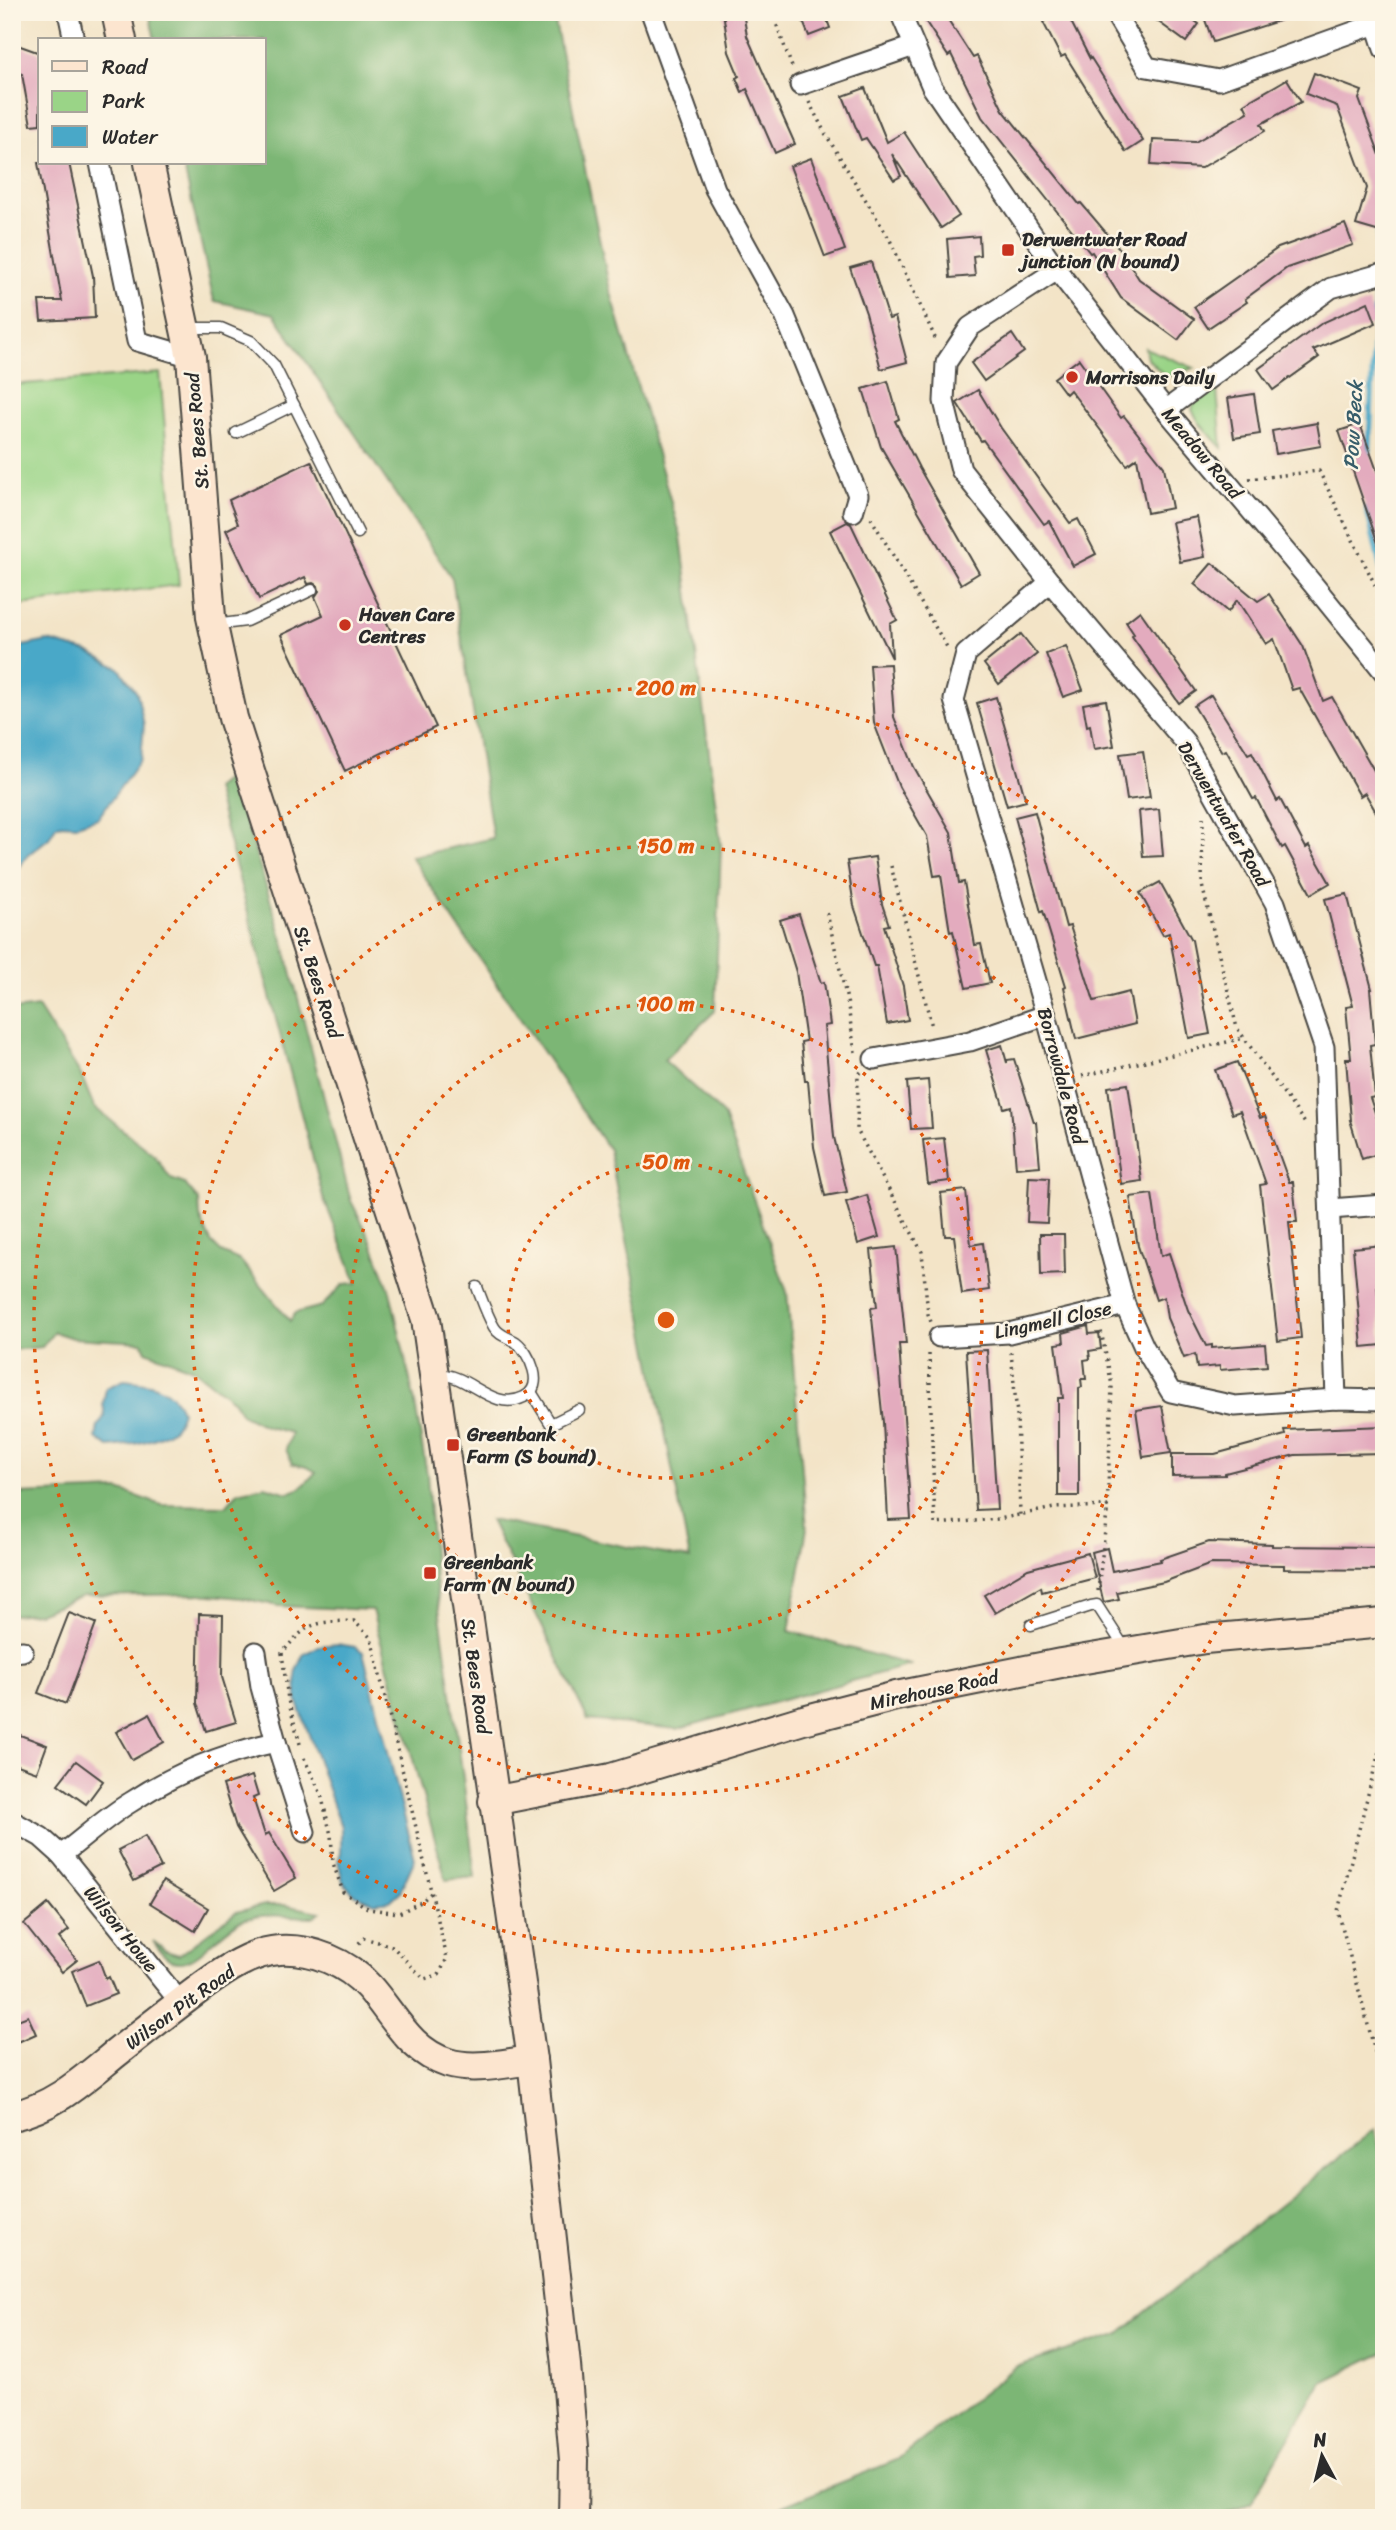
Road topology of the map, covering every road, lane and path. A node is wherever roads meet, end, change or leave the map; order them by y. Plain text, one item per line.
1 (68, 12) edge
2 (116, 12) edge
3 (651, 12) edge
4 (772, 12) edge
5 (900, 12) edge
6 (1114, 12) edge
7 (1380, 23) edge
8 (74, 38) edge
9 (122, 38) edge
10 (914, 46) junction
11 (1384, 49) edge
12 (800, 85) junction
13 (100, 164) edge
14 (149, 164) edge
15 (1057, 270) junction
16 (1384, 274) edge
17 (185, 328) junction
18 (191, 356) junction
19 (946, 363) junction
20 (294, 405) junction
21 (1166, 410) junction
22 (236, 433) dead end
23 (1226, 481) junction
24 (855, 503) joint
25 (358, 533) dead end
26 (1050, 582) junction
27 (312, 590) dead end
28 (213, 625) junction
29 (965, 658) junction
30 (1382, 669) edge
31 (1203, 816) dead end
32 (891, 866) dead end
33 (827, 913) dead end
34 (1046, 1015) junction
35 (1244, 1038) junction
36 (937, 1047) junction
37 (874, 1059) joint
38 (858, 1075) junction
39 (1064, 1082) junction
40 (1328, 1156) junction
41 (1384, 1205) edge
42 (1330, 1209) junction
43 (477, 1287) dead end
44 (1125, 1305) junction
45 (1097, 1312) junction
46 (1009, 1333) junction
47 (939, 1337) junction
48 (434, 1375) junction
49 (531, 1392) junction
50 (1336, 1399) junction
51 (1384, 1400) edge
52 (579, 1410) dead end
53 (1108, 1506) junction
54 (1020, 1515) junction
55 (1101, 1608) junction
56 (1384, 1623) edge
57 (1031, 1625) dead end
58 (1126, 1651) junction
59 (256, 1652) dead end
60 (1384, 1731) edge
61 (276, 1742) junction
62 (493, 1801) junction
63 (12, 1821) edge
64 (305, 1832) dead end
65 (61, 1855) junction
66 (431, 1893) junction
67 (340, 1963) junction
68 (180, 2002) junction
69 (532, 2060) junction
70 (1384, 2086) edge
71 (12, 2116) edge
72 (573, 2518) edge

1 - 8 street
2 - 9 main road
3 - 24 street
4 - 12 path
5 - 10 street, Meadow Road
6 - 7 street
7 - 11 street
10 - 12 street
10 - 15 street, Meadow Road
12 - 19 path
13 - 18 street
14 - 17 main road, St. Bees Road
15 - 19 street
15 - 21 street, Meadow Road
16 - 21 street
17 - 18 main road, St. Bees Road
17 - 20 lane
18 - 28 main road, St. Bees Road
19 - 26 street, Derwentwater Road
20 - 22 lane
20 - 25 lane
21 - 23 street, Meadow Road
23 - 30 street, Meadow Road
23 - 30 path
24 - 29 path
26 - 29 street
26 - 40 street, Derwentwater Road
27 - 28 lane
28 - 48 main road, St. Bees Road
29 - 34 street, Borrowdale Road
31 - 35 path
32 - 36 path
33 - 38 path
34 - 36 street
34 - 39 street, Borrowdale Road
35 - 39 path
35 - 40 path
36 - 37 street
37 - 38 path
38 - 47 path
39 - 44 street, Borrowdale Road
40 - 42 street, Derwentwater Road
41 - 42 street
42 - 50 street, Derwentwater Road
43 - 49 lane
44 - 45 street, Lingmell Close
44 - 50 street, Borrowdale Road
45 - 46 street, Lingmell Close
45 - 53 path
46 - 47 street, Lingmell Close
46 - 54 path
47 - 54 path
48 - 49 lane
48 - 62 main road, St. Bees Road
49 - 52 lane
50 - 51 street, Borrowdale Road
53 - 54 path
53 - 55 path
55 - 57 lane
55 - 58 lane
56 - 58 main road, Mirehouse Road
58 - 62 main road, Mirehouse Road
59 - 61 street
60 - 70 path
61 - 64 street
61 - 65 street
62 - 69 main road, St. Bees Road
63 - 65 street, Wilson Howe
65 - 68 street, Wilson Howe
66 - 66 path
66 - 67 path
67 - 68 main road, Wilson Pit Road
67 - 69 main road, Wilson Pit Road
68 - 71 main road, Wilson Pit Road
69 - 72 main road, St. Bees Road

